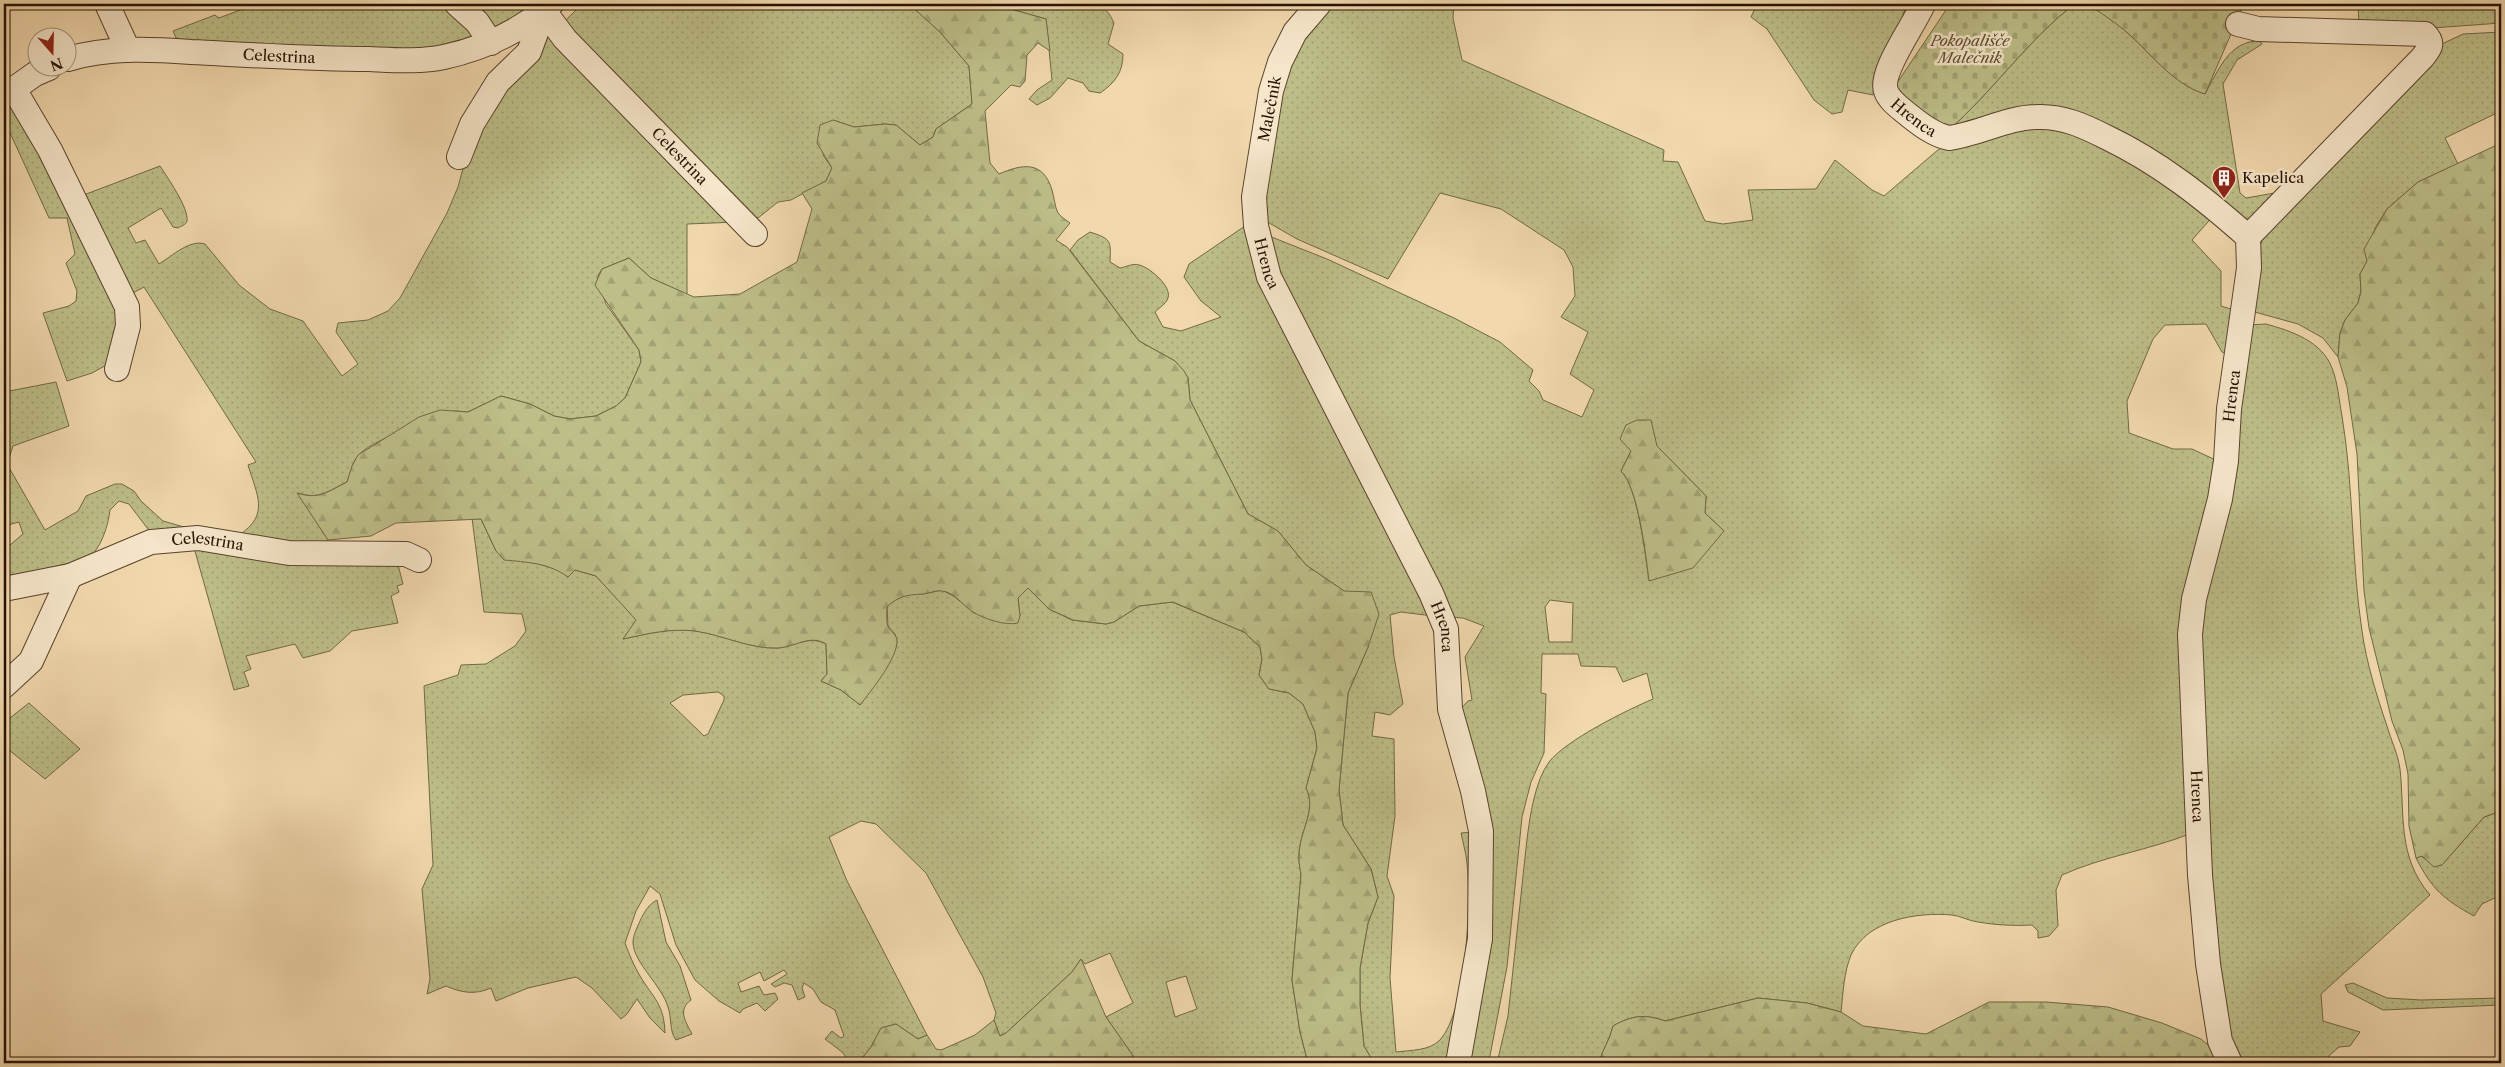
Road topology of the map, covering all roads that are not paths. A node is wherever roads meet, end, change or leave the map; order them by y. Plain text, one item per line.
1 (107, 4) edge
2 (457, 4) edge
3 (1319, 4) edge
4 (1923, 4) edge
5 (547, 7) edge
6 (2238, 24) dead end
7 (492, 43) junction
8 (128, 50) junction
9 (78, 56) edge
10 (32, 78) edge
11 (6, 94) edge
12 (459, 157) dead end
13 (1256, 226) joint
14 (755, 234) dead end
15 (2248, 237) junction
16 (117, 369) dead end
17 (419, 560) dead end
18 (70, 576) junction
19 (4, 589) edge
20 (4, 686) edge
21 (1458, 1063) edge
22 (2230, 1063) edge

1 - 8 street
2 - 7 street
3 - 13 street, Malečnik
4 - 15 street, Hrenca
5 - 7 street, Celestrina
5 - 12 street
5 - 14 street, Celestrina
6 - 15 street
7 - 8 street, Celestrina
8 - 9 street, Celestrina
10 - 11 street
11 - 16 street
13 - 21 street, Hrenca
15 - 22 street, Hrenca
17 - 18 street, Celestrina
18 - 19 street, Celestrina
18 - 20 street

